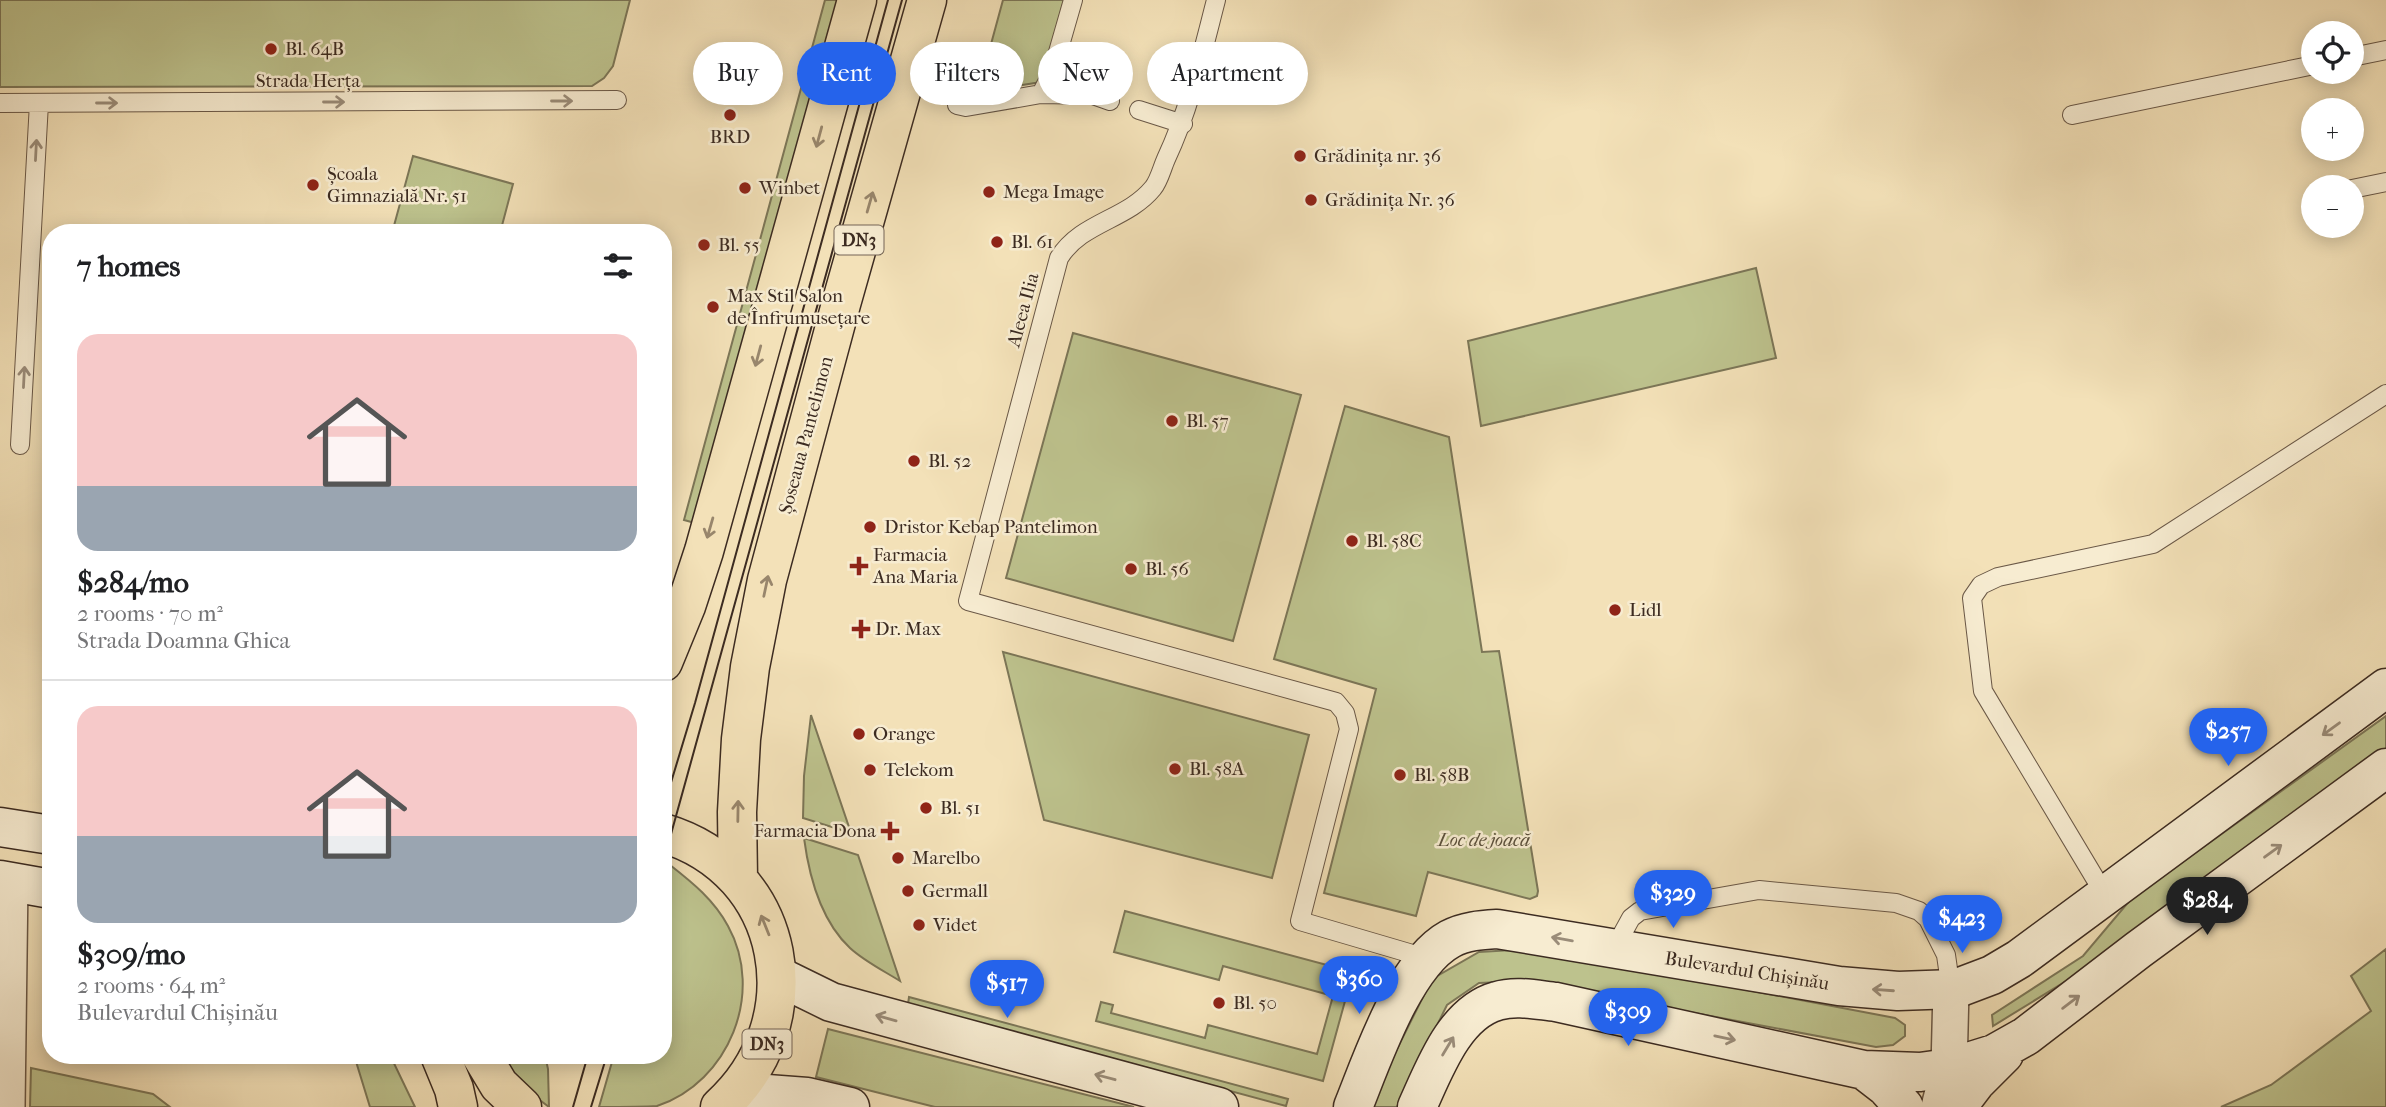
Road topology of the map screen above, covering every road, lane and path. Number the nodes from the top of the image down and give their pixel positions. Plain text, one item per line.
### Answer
1 (857, 0) edge
2 (927, 0) edge
3 (1073, 0) edge
4 (1216, 0) edge
5 (1061, 42) edge
6 (2386, 50) edge
7 (2364, 55) edge
8 (2301, 68) edge
9 (617, 100) dead end
10 (0, 103) edge
11 (39, 103) junction
12 (957, 105) dead end
13 (978, 105) edge
14 (1139, 110) dead end
15 (2072, 115) dead end
16 (1183, 124) junction
17 (2386, 182) edge
18 (2364, 186) edge
19 (2386, 394) edge
20 (20, 445) dead end
21 (672, 641) edge
22 (2386, 688) edge
23 (2386, 768) edge
24 (0, 827) edge
25 (42, 834) edge
26 (672, 836) edge
27 (738, 879) junction
28 (5, 881) edge
29 (42, 887) edge
30 (2105, 895) junction
31 (1614, 949) junction
32 (1426, 957) junction
33 (778, 975) junction
34 (1951, 990) junction
35 (2026, 1036) junction
36 (444, 1064) edge
37 (483, 1064) edge
38 (486, 1064) edge
39 (1949, 1068) junction
40 (1864, 1070) junction
41 (724, 1104) edge
42 (7, 1107) edge
43 (458, 1107) edge
44 (485, 1107) edge
45 (522, 1107) edge
46 (850, 1107) edge
47 (1219, 1107) edge
48 (1353, 1107) edge
49 (1417, 1107) edge
50 (1904, 1107) edge
51 (1939, 1107) edge
52 (1957, 1107) edge

1 -> 21 main road
27 -> 2 main road, Șoseaua Pantelimon / DN3
3 - 5 lane
4 - 16 lane, Aleea Ilia
6 - 7 lane
8 - 15 lane
11 -> 9 lane, Strada Herța
10 - 11 lane, Strada Herța
20 -> 11 lane
12 - 13 lane
14 - 16 lane
16 - 32 lane, Aleea Ilia
17 - 18 lane
19 - 30 lane
22 -> 30 main road, Bulevardul Chișinău
35 -> 23 main road
24 - 25 main road
26 - 27 main road, DN3
33 -> 27 main road, DN3
28 - 29 main road
28 - 42 street
30 - 34 main road, Bulevardul Chișinău
31 -> 32 main road, Bulevardul Chișinău
34 -> 31 main road, Bulevardul Chișinău
31 - 34 lane
32 - 48 main road, Bulevardul Chișinău
33 - 41 main road, DN3
47 -> 33 main road
34 - 39 street
35 - 39 main road
35 - 52 main road
36 - 43 main road
37 - 44 main road
38 - 45 main road
39 - 40 main road
39 - 51 street
49 -> 40 main road
40 - 50 main road
41 - 46 main road

